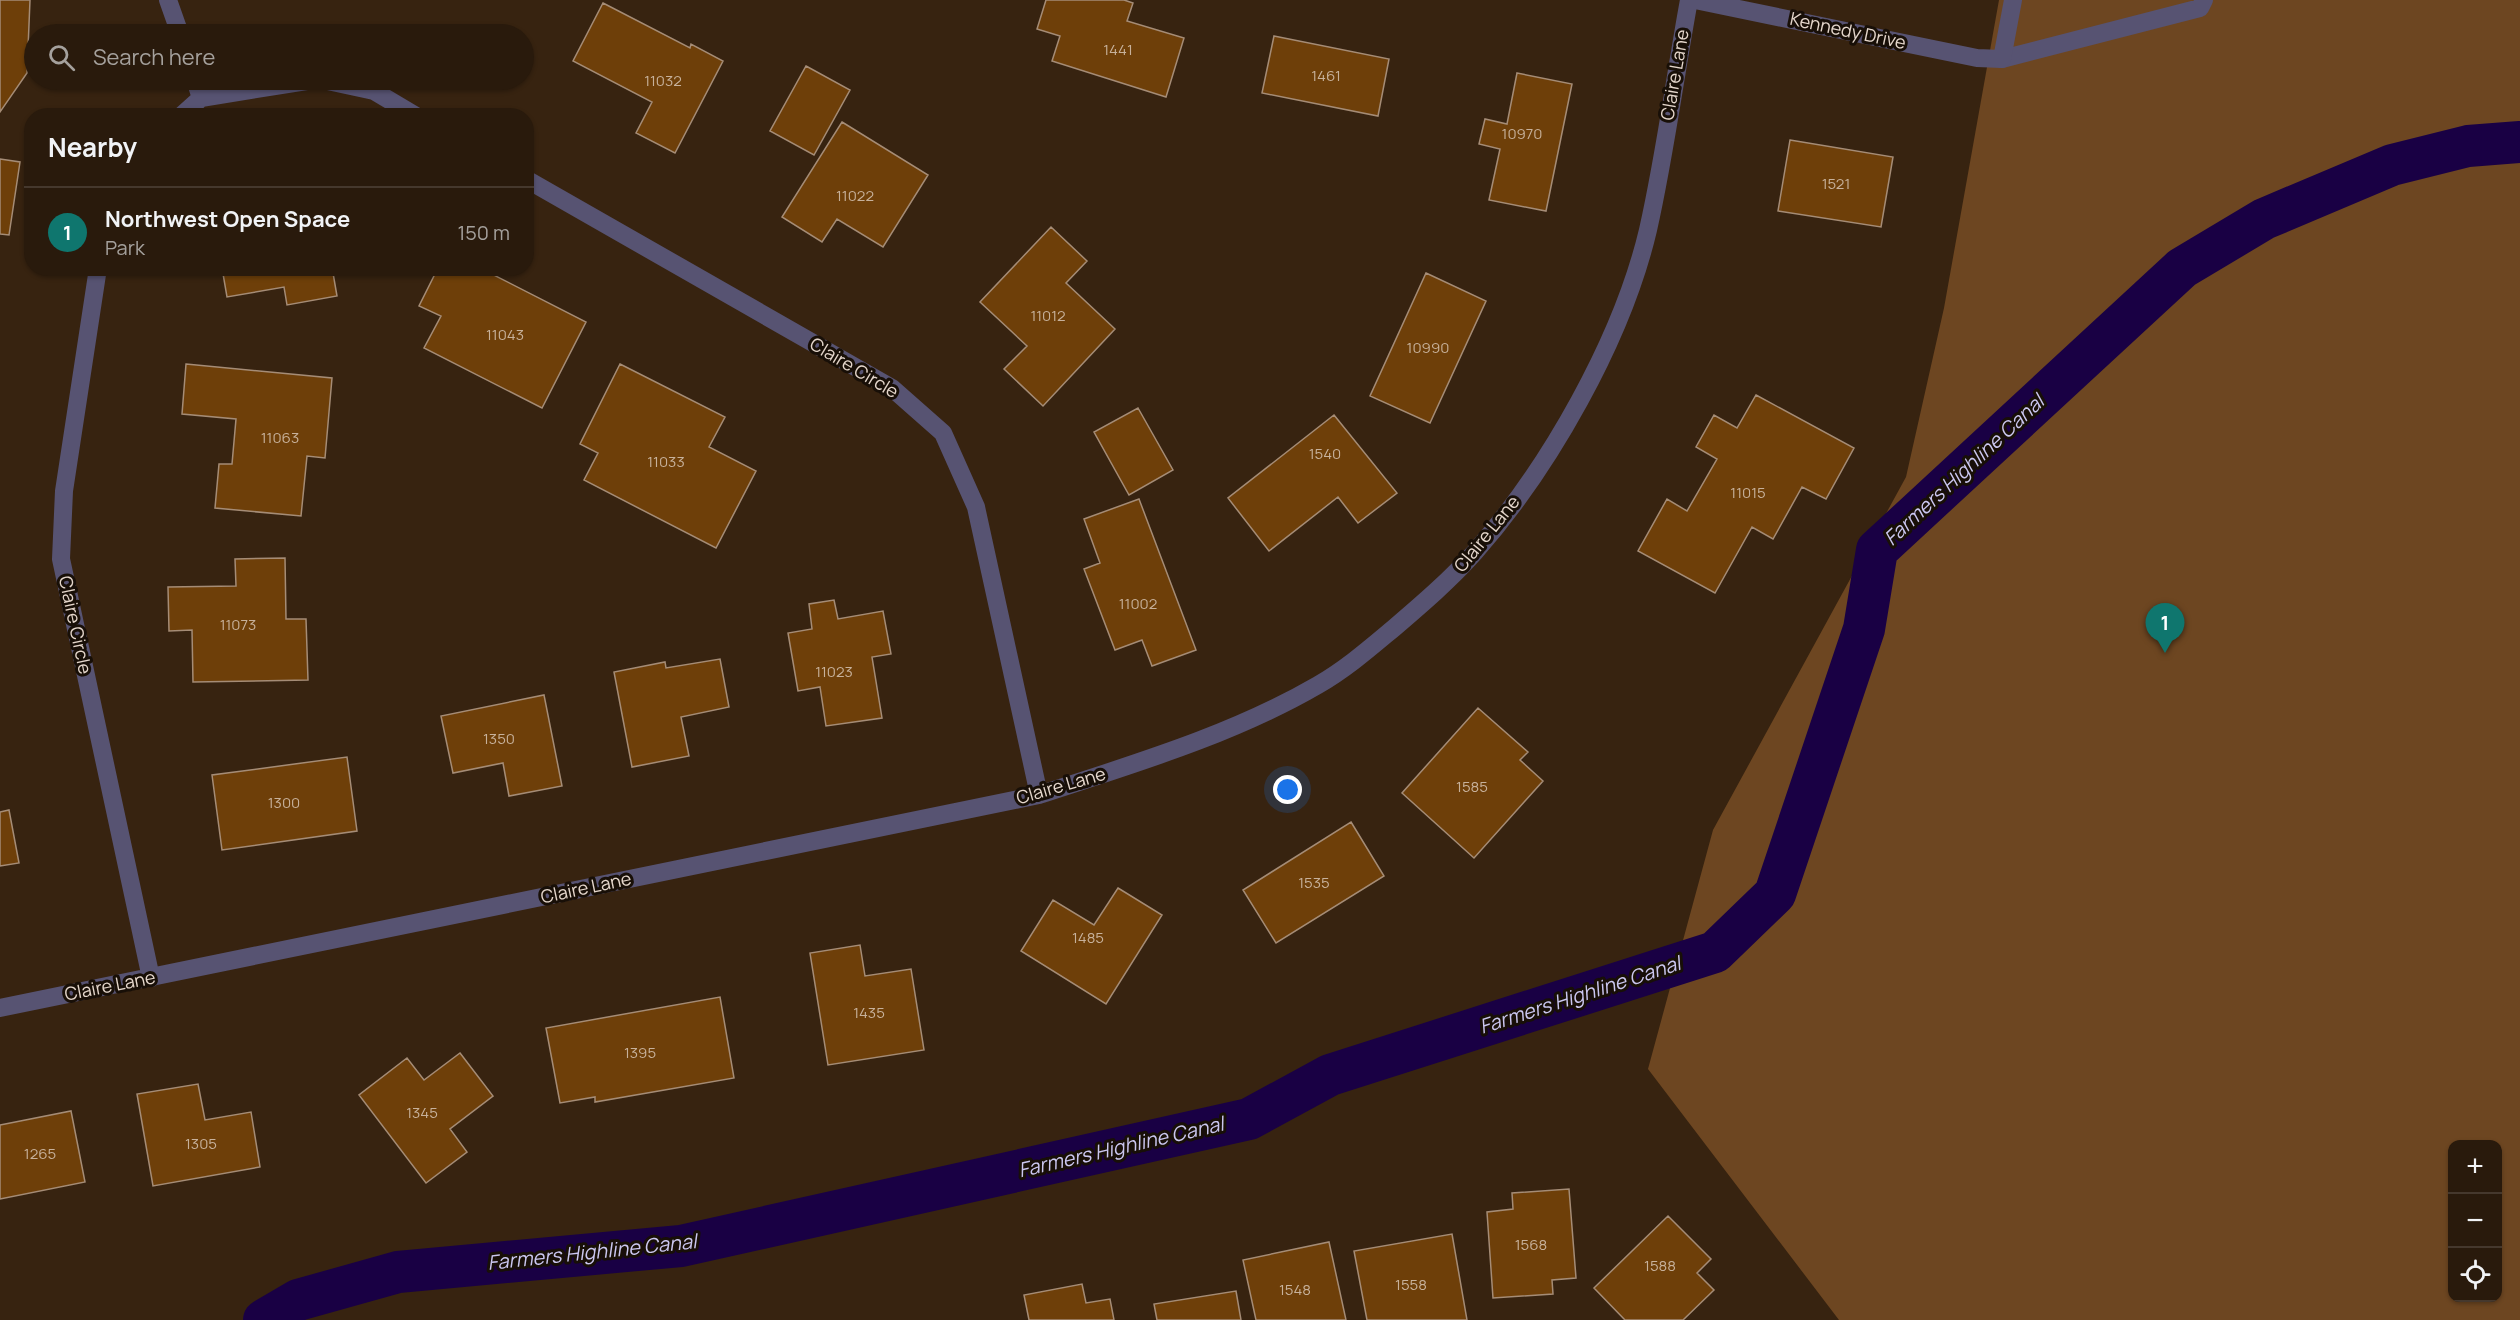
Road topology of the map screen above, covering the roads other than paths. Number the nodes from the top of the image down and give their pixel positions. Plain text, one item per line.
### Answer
1 (168, 0) edge
2 (1689, 0) edge
3 (1695, 0) edge
4 (2013, 0) edge
5 (2204, 0) edge
6 (176, 24) edge
7 (2002, 59) junction
8 (198, 90) edge
9 (251, 90) edge
10 (369, 90) edge
11 (201, 98) junction
12 (190, 108) edge
13 (403, 108) edge
14 (534, 184) edge
15 (97, 276) edge
16 (1039, 795) junction
17 (151, 978) junction
18 (0, 1008) edge

1 - 6 street
2 - 16 street, Claire Lane
3 - 7 street, Kennedy Drive
4 - 7 street
5 - 7 street, Kennedy Drive
8 - 11 street
9 - 11 street
10 - 13 street
11 - 12 street
14 - 16 street, Claire Circle
15 - 17 street, Claire Circle
16 - 17 street, Claire Lane
17 - 18 street, Claire Lane

